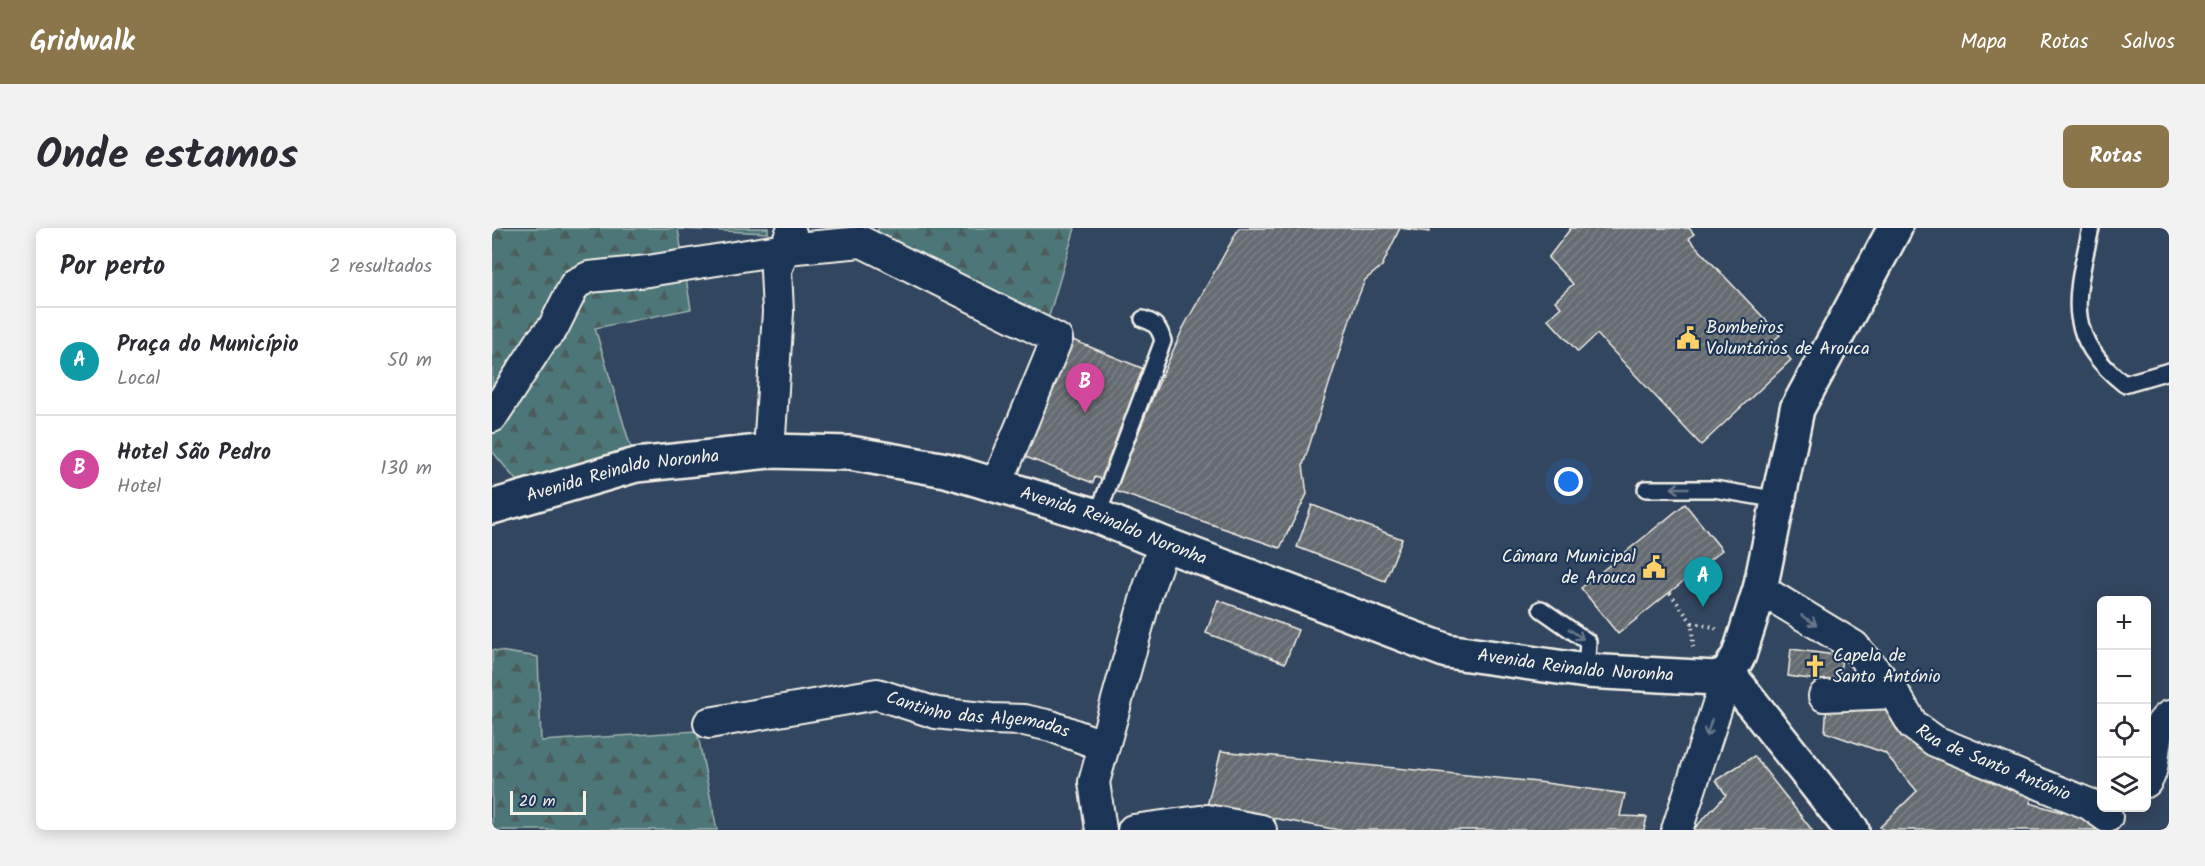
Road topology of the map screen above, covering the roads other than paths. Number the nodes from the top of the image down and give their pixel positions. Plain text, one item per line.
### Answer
1 (1895, 228) edge
2 (2091, 228) edge
3 (789, 238) edge
4 (1143, 319) dead end
5 (2169, 371) edge
6 (492, 417) edge
7 (769, 452) junction
8 (996, 486) junction
9 (1646, 489) dead end
10 (1779, 500) junction
11 (493, 502) edge
12 (1097, 516) junction
13 (1164, 544) junction
14 (1760, 589) junction
15 (1541, 609) dead end
16 (1586, 671) junction
17 (1728, 673) junction
18 (1894, 693) junction
19 (1824, 696) dead end
20 (2169, 716) edge
21 (709, 723) dead end
22 (1104, 746) junction
23 (2151, 775) edge
24 (2112, 818) edge
25 (1101, 830) edge
26 (1133, 830) edge
27 (1261, 830) edge
28 (1677, 830) edge
29 (1852, 830) edge

1 - 10 main road
2 - 5 lane
3 - 6 street
3 - 7 street
3 - 8 street
4 - 12 lane
7 - 8 main road, Avenida Reinaldo Noronha
7 - 11 main road, Avenida Reinaldo Noronha
8 - 12 main road, Avenida Reinaldo Noronha
10 -> 9 lane
10 - 14 main road
12 - 13 main road, Avenida Reinaldo Noronha
13 - 16 main road, Avenida Reinaldo Noronha
13 - 22 street
14 - 17 main road
14 -> 18 street, Rua de Santo António
15 -> 16 lane
16 - 17 main road, Avenida Reinaldo Noronha
17 -> 28 street
17 - 29 main road
18 - 19 street
18 - 24 street, Rua de Santo António
20 - 23 street
21 - 22 street, Cantinho das Algemadas
22 - 25 street
26 - 27 street

